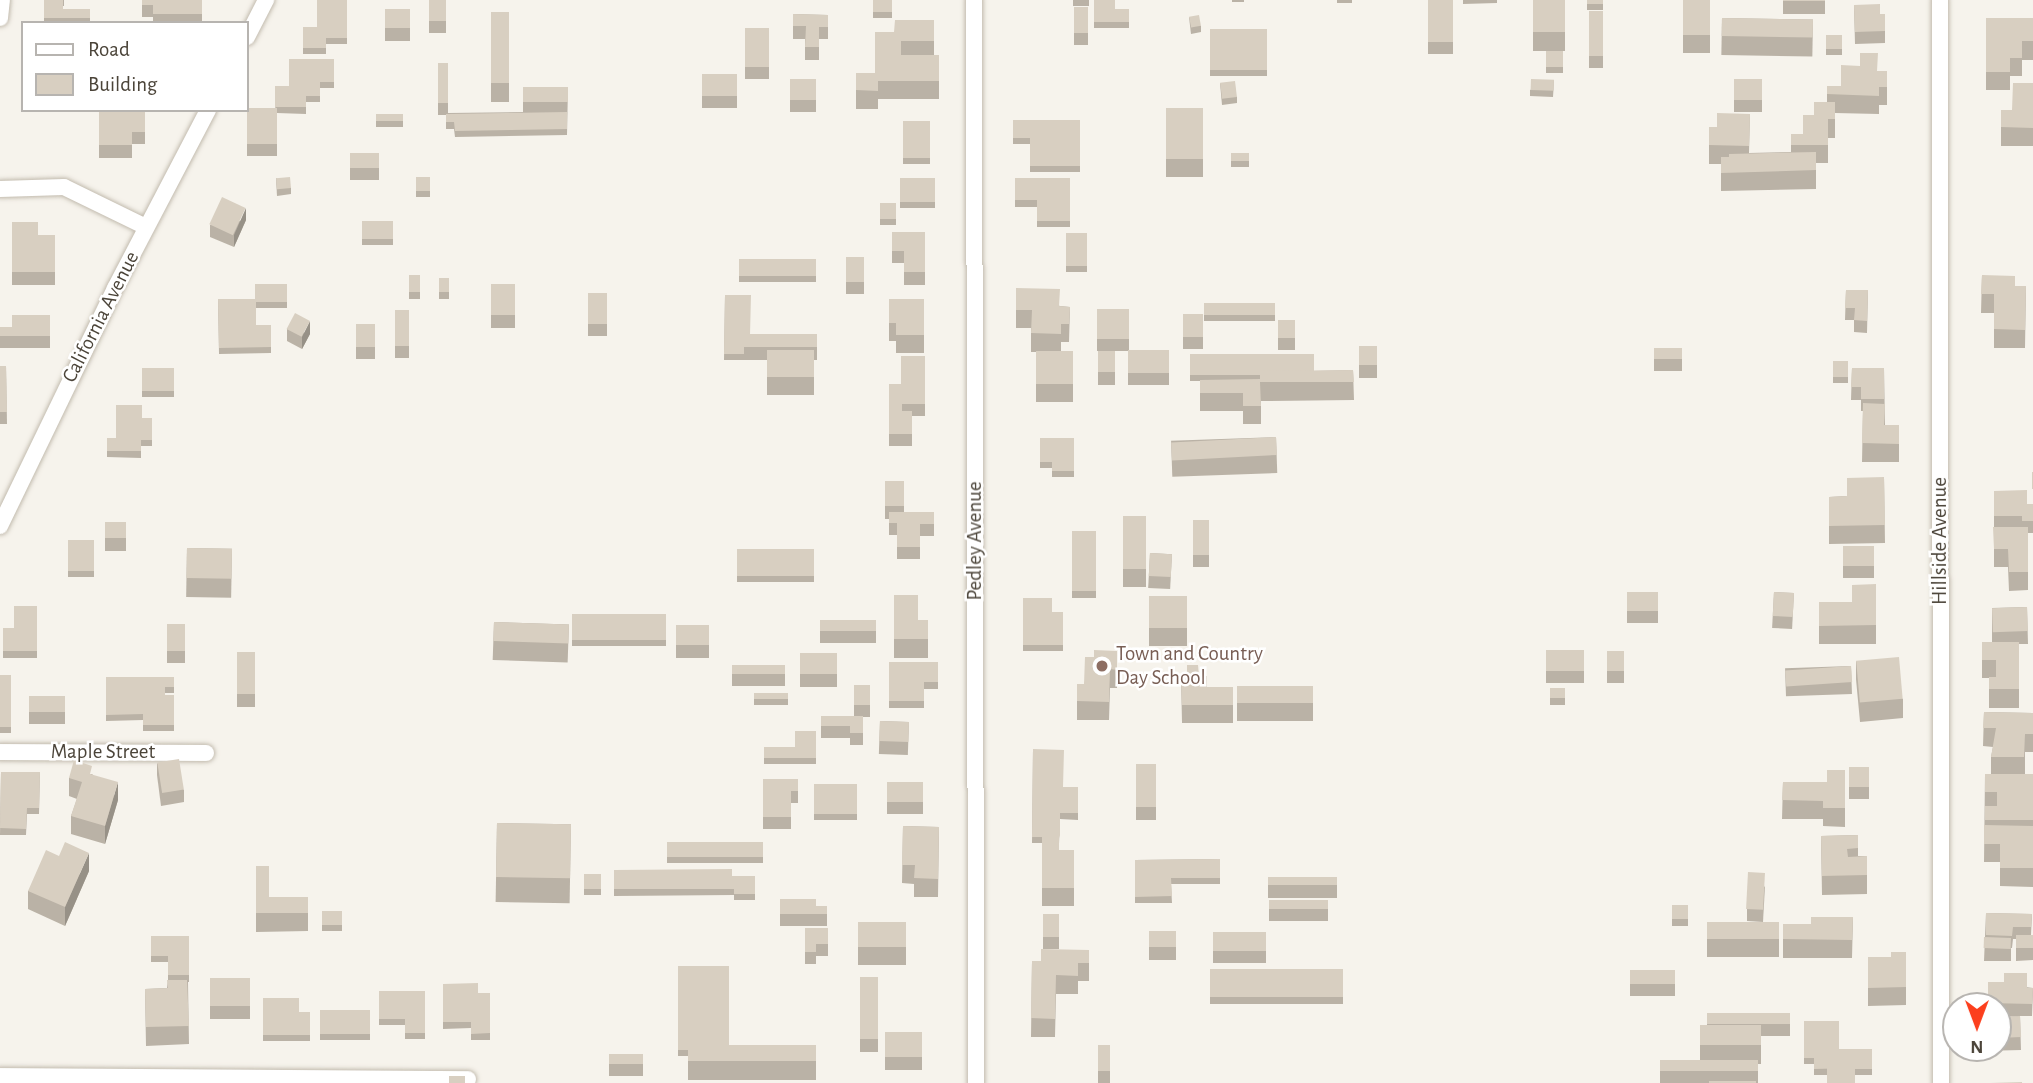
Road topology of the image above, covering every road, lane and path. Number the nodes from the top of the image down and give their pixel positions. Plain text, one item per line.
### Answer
1 (2, 0) edge
2 (266, 0) edge
3 (974, 0) edge
4 (1940, 0) edge
5 (0, 18) edge
6 (248, 35) edge
7 (207, 112) edge
8 (0, 189) edge
9 (146, 227) junction
10 (0, 526) edge
11 (0, 752) edge
12 (205, 753) dead end
13 (0, 1076) edge
14 (468, 1079) edge
15 (1, 1083) edge
16 (976, 1083) edge
17 (1941, 1083) edge

1 - 5 street
2 - 6 street
3 - 16 street, Pedley Avenue
4 - 17 street, Hillside Avenue
7 - 9 street, California Avenue
8 - 9 street
9 - 10 street, California Avenue
11 - 12 street, Maple Street
13 - 14 street
13 - 15 street

